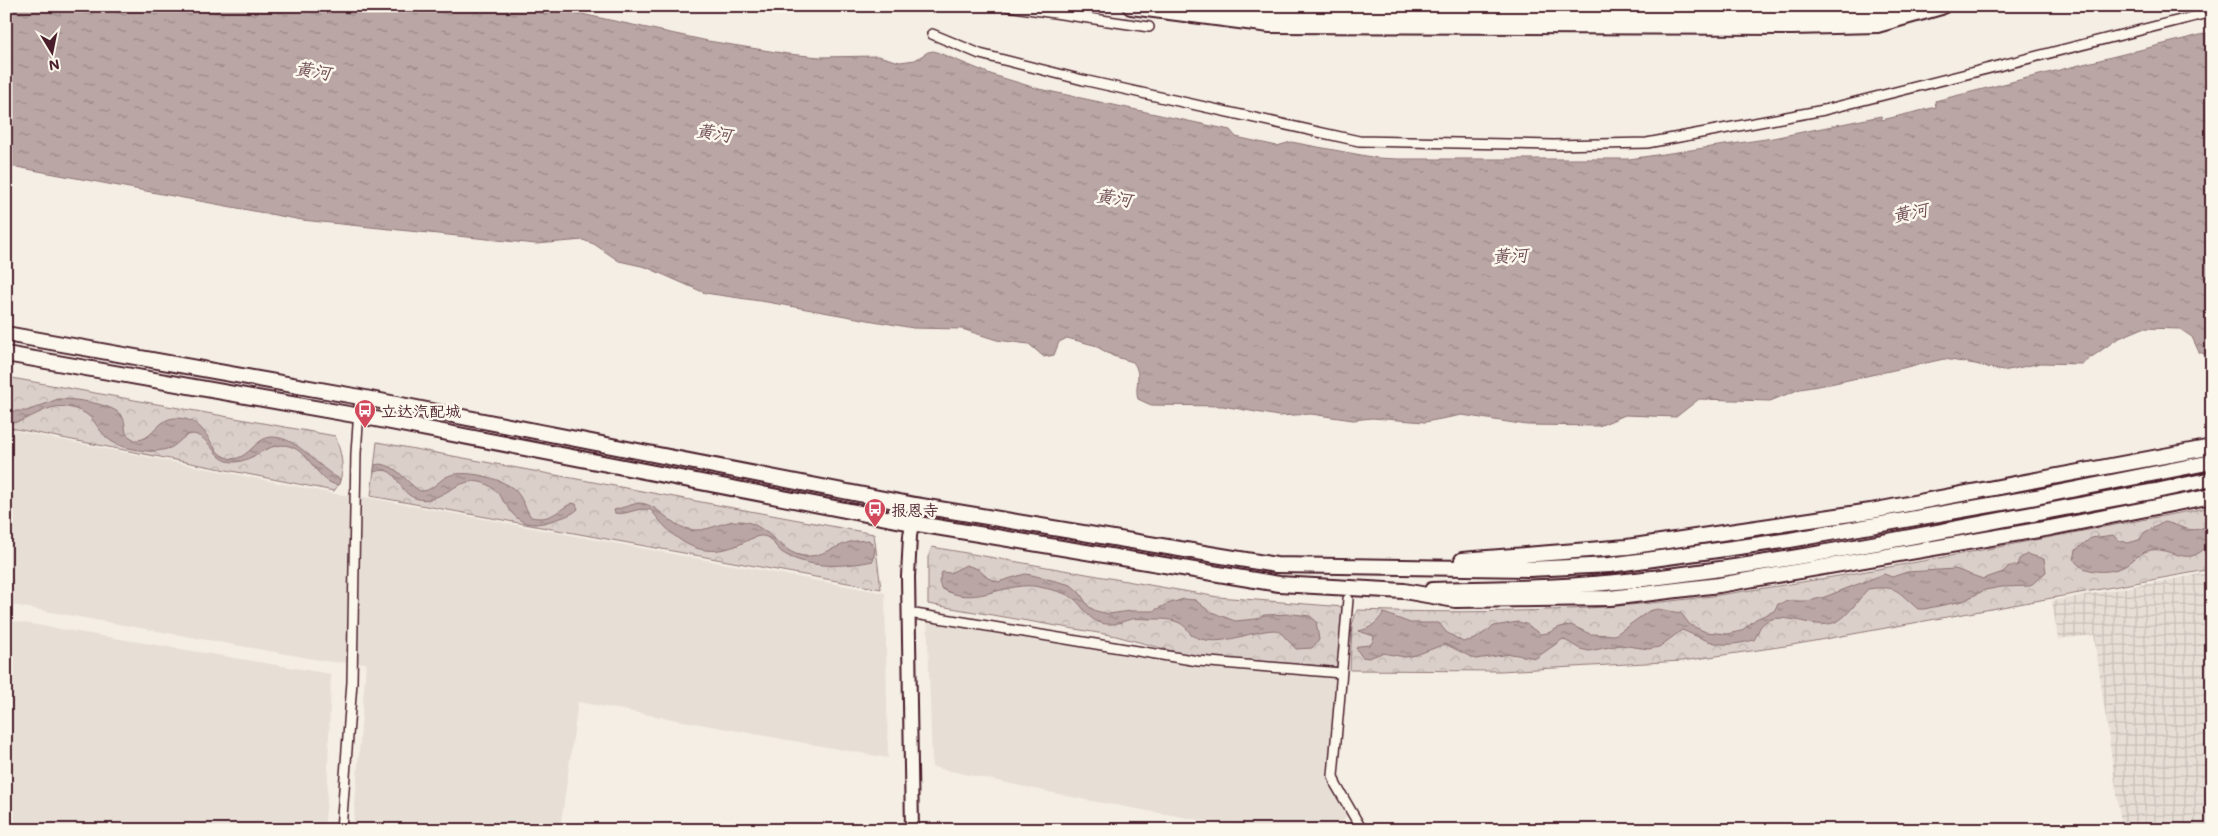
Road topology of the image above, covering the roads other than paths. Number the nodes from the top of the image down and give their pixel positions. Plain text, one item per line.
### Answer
1 (1008, 6) edge
2 (1131, 6) edge
3 (1243, 6) edge
4 (1888, 6) edge
5 (1940, 6) edge
6 (1502, 9) edge
7 (2212, 12) edge
8 (1686, 15) edge
9 (1149, 27) dead end
10 (932, 34) dead end
11 (6, 334) edge
12 (6, 354) edge
13 (360, 397) junction
14 (360, 416) junction
15 (2212, 447) edge
16 (2212, 462) edge
17 (2212, 479) edge
18 (2212, 496) edge
19 (916, 505) junction
20 (912, 523) junction
21 (1348, 566) junction
22 (1404, 591) junction
23 (1348, 599) dead end
24 (909, 613) junction
25 (1341, 673) junction
26 (341, 830) edge
27 (912, 830) edge
28 (1362, 830) edge

1 - 9 street
2 - 8 highway
3 - 6 highway
4 - 8 highway
5 - 8 highway
6 - 8 highway
7 - 10 street
11 - 13 main road
12 - 14 main road
13 - 14 street
13 - 19 main road
14 - 20 main road
14 - 26 street
15 - 21 main road
16 - 21 main road
17 - 22 main road
18 - 22 main road
19 - 20 street
19 - 21 main road
20 - 22 main road
20 - 24 street
23 - 25 street
24 - 25 street
24 - 27 street
25 - 28 street

